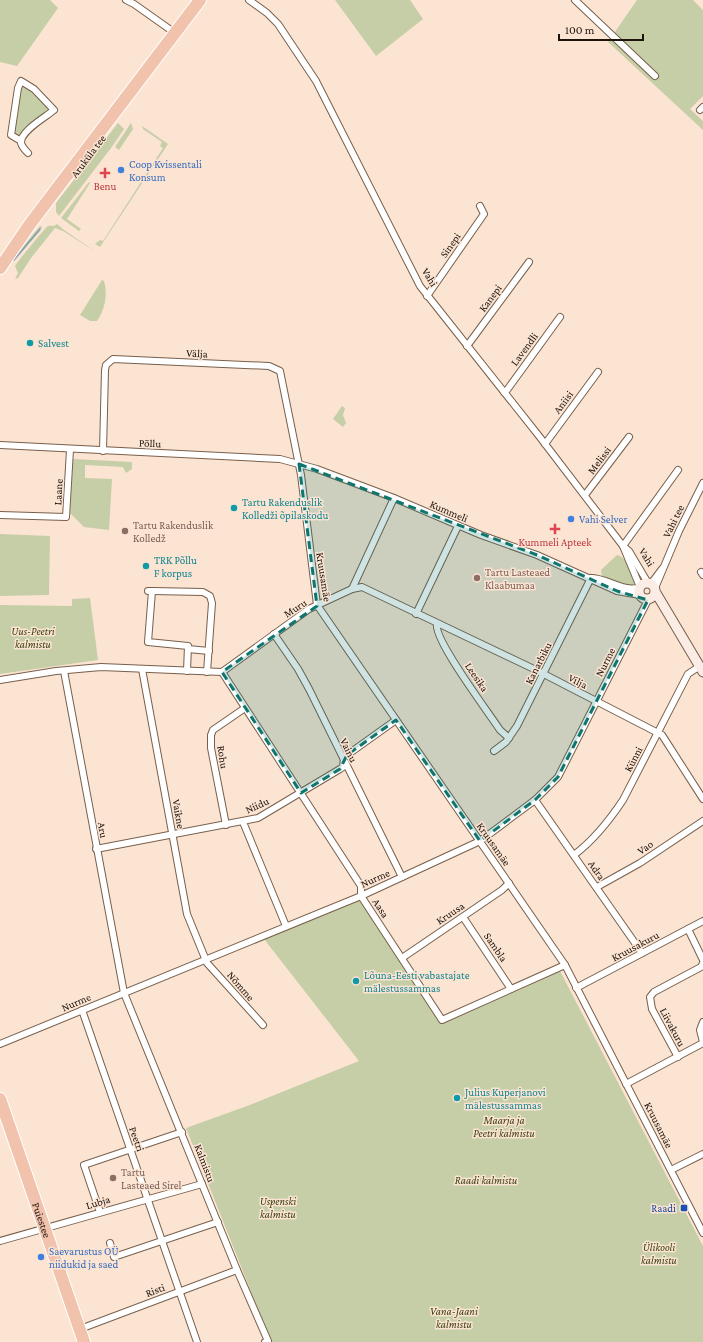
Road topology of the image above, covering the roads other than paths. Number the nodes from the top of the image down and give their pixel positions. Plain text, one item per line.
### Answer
1 (126, 0) edge
2 (200, 0) edge
3 (249, 0) edge
4 (575, 0) edge
5 (175, 33) junction
6 (655, 76) dead end
7 (21, 141) junction
8 (28, 154) dead end
9 (480, 206) dead end
10 (528, 262) dead end
11 (3, 264) edge
12 (427, 296) junction
13 (560, 317) dead end
14 (466, 346) junction
15 (598, 372) dead end
16 (504, 392) junction
17 (629, 437) dead end
18 (546, 444) junction
19 (0, 445) edge
20 (70, 450) junction
21 (103, 451) junction
22 (299, 464) junction
23 (678, 470) dead end
24 (703, 483) edge
25 (585, 495) junction
26 (394, 498) junction
27 (0, 515) edge
28 (458, 526) junction
29 (623, 546) junction
30 (591, 578) junction
31 (352, 589) junction
32 (648, 592) junction
33 (317, 606) junction
34 (416, 614) junction
35 (438, 624) junction
36 (274, 634) junction
37 (188, 650) junction
38 (208, 651) junction
39 (142, 669) junction
40 (701, 669) edge
41 (64, 671) junction
42 (187, 671) junction
43 (207, 672) junction
44 (222, 672) junction
45 (544, 674) junction
46 (0, 680) edge
47 (597, 701) junction
48 (245, 708) junction
49 (396, 720) junction
50 (658, 732) junction
51 (509, 738) junction
52 (494, 751) dead end
53 (343, 762) junction
54 (301, 793) junction
55 (703, 799) edge
56 (535, 800) junction
57 (703, 821) edge
58 (243, 822) junction
59 (226, 825) junction
60 (172, 835) junction
61 (480, 841) junction
62 (96, 849) junction
63 (574, 855) junction
64 (402, 877) junction
65 (509, 883) junction
66 (597, 887) junction
67 (361, 896) junction
68 (463, 916) junction
69 (703, 921) edge
70 (286, 926) junction
71 (688, 929) junction
72 (642, 953) junction
73 (402, 958) junction
74 (206, 959) junction
75 (703, 962) edge
76 (565, 965) junction
77 (511, 988) junction
78 (576, 988) junction
79 (124, 993) junction
80 (82, 1010) junction
81 (703, 1022) edge
82 (263, 1025) dead end
83 (703, 1042) edge
84 (0, 1044) edge
85 (678, 1057) junction
86 (626, 1084) junction
87 (0, 1099) edge
88 (182, 1132) junction
89 (130, 1150) junction
90 (703, 1154) edge
91 (671, 1170) junction
92 (202, 1184) junction
93 (148, 1199) junction
94 (100, 1212) junction
95 (218, 1222) junction
96 (46, 1228) junction
97 (703, 1233) edge
98 (0, 1241) edge
99 (162, 1241) junction
100 (110, 1243) dead end
101 (237, 1270) junction
102 (180, 1291) junction
103 (80, 1329) junction
104 (266, 1341) edge
105 (84, 1342) edge
106 (197, 1342) edge

1 - 5 street
2 - 5 highway, Aruküla tee
3 - 12 street, Vahi
4 - 6 street
5 - 11 highway, Aruküla tee
7 - 7 street
7 - 8 street
9 - 12 street, Sinepi
10 - 14 street, Kanepi
12 - 14 street, Vahi
13 - 16 street, Lavendli
14 - 16 street, Vahi
15 - 18 street, Aniisi
16 - 18 street, Vahi
17 - 25 street, Melissi
18 - 25 street, Vahi
19 - 20 street, Põllu
20 - 21 street, Põllu
20 - 27 street, Laane
21 - 22 street, Põllu
21 - 22 street, Välja
22 - 26 street, Kummeli
22 - 33 street, Kruusamäe
23 - 29 street
24 - 32 street, Vahi tee
25 - 29 street, Vahi
26 - 28 street, Kummeli
26 - 31 street
28 - 30 street, Kummeli
28 - 34 street
29 - 32 street, Vahi
29 - 32 street, Vahi
30 - 32 street, Kummeli
30 - 45 street, Kanarbiku
31 - 33 street, Muru
31 - 34 street, Vilja
32 - 40 street, Vahi
32 - 47 street, Nurme
33 - 36 street, Muru
33 - 49 street, Kruusamäe
34 - 35 street, Vilja
35 - 45 street, Vilja
35 - 51 street, Leesika
36 - 44 street, Muru
36 - 53 street, Vainu
37 - 38 street
37 - 38 street
37 - 42 street
38 - 43 street
39 - 41 street
39 - 42 street
39 - 60 street, Vaikne
40 - 50 street, Künni
41 - 46 street
41 - 62 street, Aru
42 - 43 street
43 - 44 street
44 - 48 street, Aasa
45 - 47 street, Vilja
45 - 51 street, Kanarbiku
47 - 50 street, Vilja
47 - 56 street, Nurme
48 - 54 street, Aasa
48 - 59 street, Rohu
49 - 53 street, Niidu
49 - 61 street, Kruusamäe
50 - 55 street, Vilja
50 - 63 street, Künni
51 - 52 street, Kanarbiku
53 - 54 street, Niidu
53 - 64 street, Vainu
54 - 58 street, Niidu
54 - 67 street, Aasa
56 - 61 street, Nurme
56 - 63 street, Adra
57 - 66 street, Vao
58 - 59 street, Niidu
58 - 70 street
59 - 60 street, Niidu
60 - 62 street, Niidu
60 - 74 street, Vaikne
61 - 64 street, Nurme
61 - 65 street, Kruusamäe
62 - 79 street, Aru
63 - 66 street, Adra
64 - 67 street, Nurme
65 - 68 street, Kruusa
65 - 76 street, Kruusamäe
66 - 72 street, Adra
67 - 70 street, Nurme
67 - 73 street, Aasa
68 - 73 street, Kruusa
68 - 77 street, Sambla
69 - 71 street, Kruusakuru
70 - 74 street, Nurme
71 - 72 street, Kruusakuru
71 - 75 street, Liivakuru
72 - 78 street, Kruusakuru
73 - 77 street, Aasa
74 - 79 street, Nurme
74 - 82 street, Nõmme
75 - 85 street, Liivakuru
76 - 77 street, Aasa
76 - 78 street, Kruusamäe
78 - 86 street, Kruusamäe
79 - 80 street, Nurme
79 - 88 street, Kalmistu
80 - 84 street, Nurme
80 - 89 street, Peetri
81 - 83 street
83 - 85 street
85 - 86 street
86 - 91 street, Kruusamäe
87 - 96 highway, Puiestee
88 - 89 street
88 - 92 street, Kalmistu
89 - 93 street, Peetri
89 - 94 street
90 - 91 street
91 - 97 street, Kruusamäe
92 - 93 street, Lubja
92 - 95 street, Kalmistu
93 - 94 street, Lubja
93 - 99 street, Peetri
94 - 96 street, Lubja
95 - 99 street
95 - 101 street, Kalmistu
96 - 98 street, Lubja
96 - 103 highway, Puiestee
99 - 100 street
99 - 102 street, Peetri
101 - 102 street, Risti
101 - 104 street, Kalmistu
102 - 103 street, Risti
102 - 106 street, Peetri
103 - 105 highway, Puiestee

